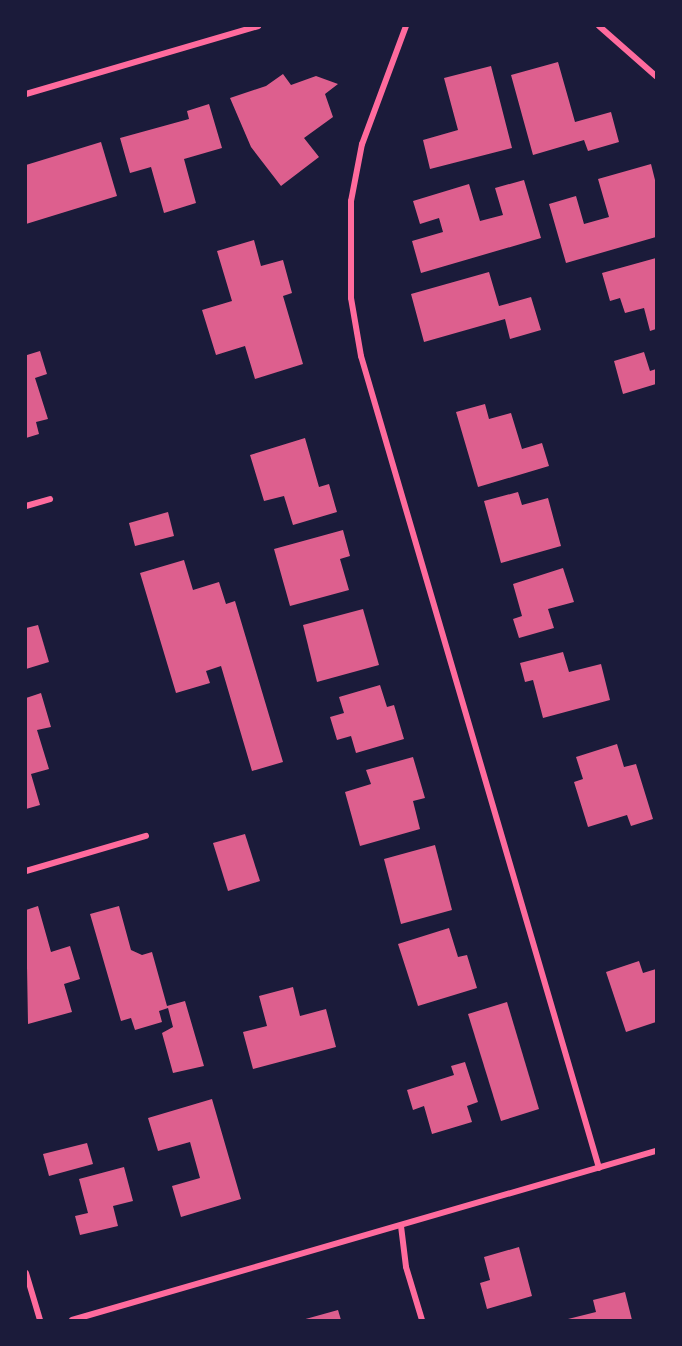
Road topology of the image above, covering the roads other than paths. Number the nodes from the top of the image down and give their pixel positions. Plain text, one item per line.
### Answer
1 (258, 26) edge
2 (406, 26) edge
3 (599, 26) edge
4 (657, 76) edge
5 (26, 93) edge
6 (50, 499) dead end
7 (26, 506) edge
8 (146, 836) dead end
9 (26, 871) edge
10 (657, 1151) edge
11 (598, 1168) junction
12 (401, 1226) junction
13 (26, 1273) edge
14 (40, 1320) edge
15 (72, 1320) edge
16 (422, 1320) edge

1 - 5 street
2 - 11 street
3 - 4 street
6 - 7 street
8 - 9 street
10 - 11 street
11 - 12 street
12 - 15 street
12 - 16 street
13 - 14 street

